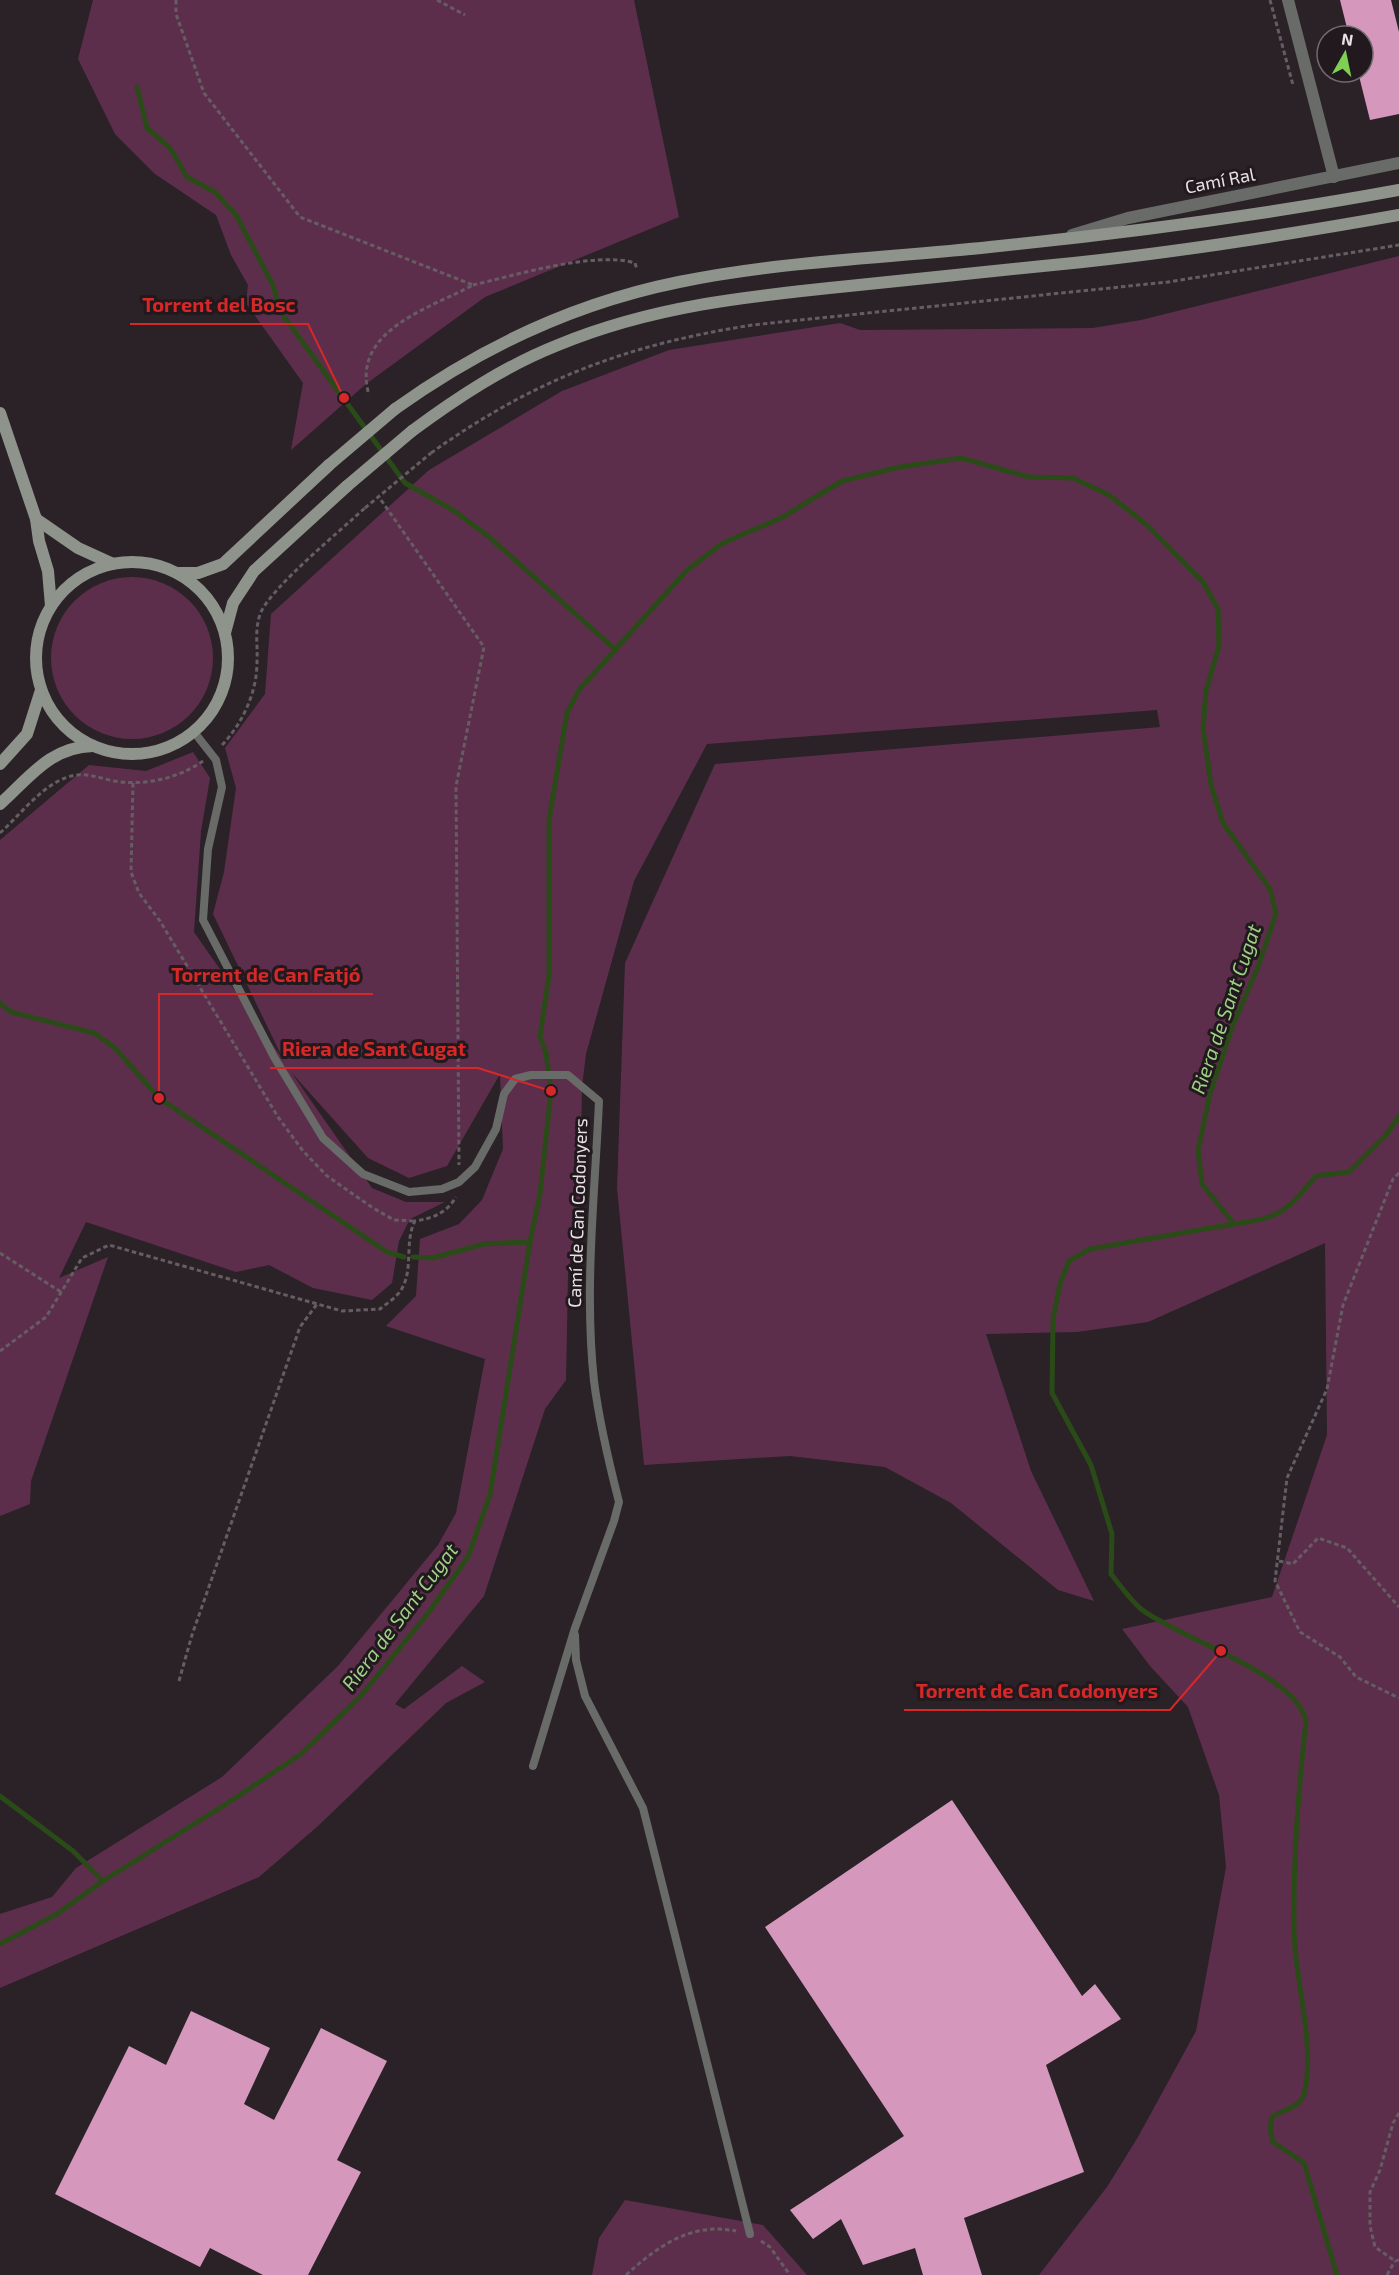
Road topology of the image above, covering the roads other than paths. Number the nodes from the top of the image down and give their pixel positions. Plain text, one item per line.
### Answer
1 (1287, 0) edge
2 (1399, 164) edge
3 (1334, 177) junction
4 (1399, 190) edge
5 (1399, 215) edge
6 (1050, 241) junction
7 (0, 413) edge
8 (36, 519) junction
9 (113, 564) junction
10 (176, 573) junction
11 (51, 606) junction
12 (225, 633) junction
13 (41, 690) junction
14 (194, 732) junction
15 (94, 746) junction
16 (3, 761) edge
17 (0, 804) edge
18 (575, 1629) junction
19 (532, 1766) dead end
20 (750, 2234) road end

1 - 3 street
2 - 3 street, Camí Ral
3 - 6 street, Camí Ral
4 - 6 main road
5 - 12 main road, bridge
6 - 10 main road, bridge
7 - 8 main road
8 - 9 main road
8 - 11 main road
9 - 10 main road
9 - 11 main road
10 - 12 main road
11 - 13 main road
12 - 14 main road
13 - 15 main road
13 - 16 main road
14 - 15 main road
14 - 18 lane, Camí de Can Codonyers
15 - 17 main road
18 - 19 lane
18 - 20 lane

